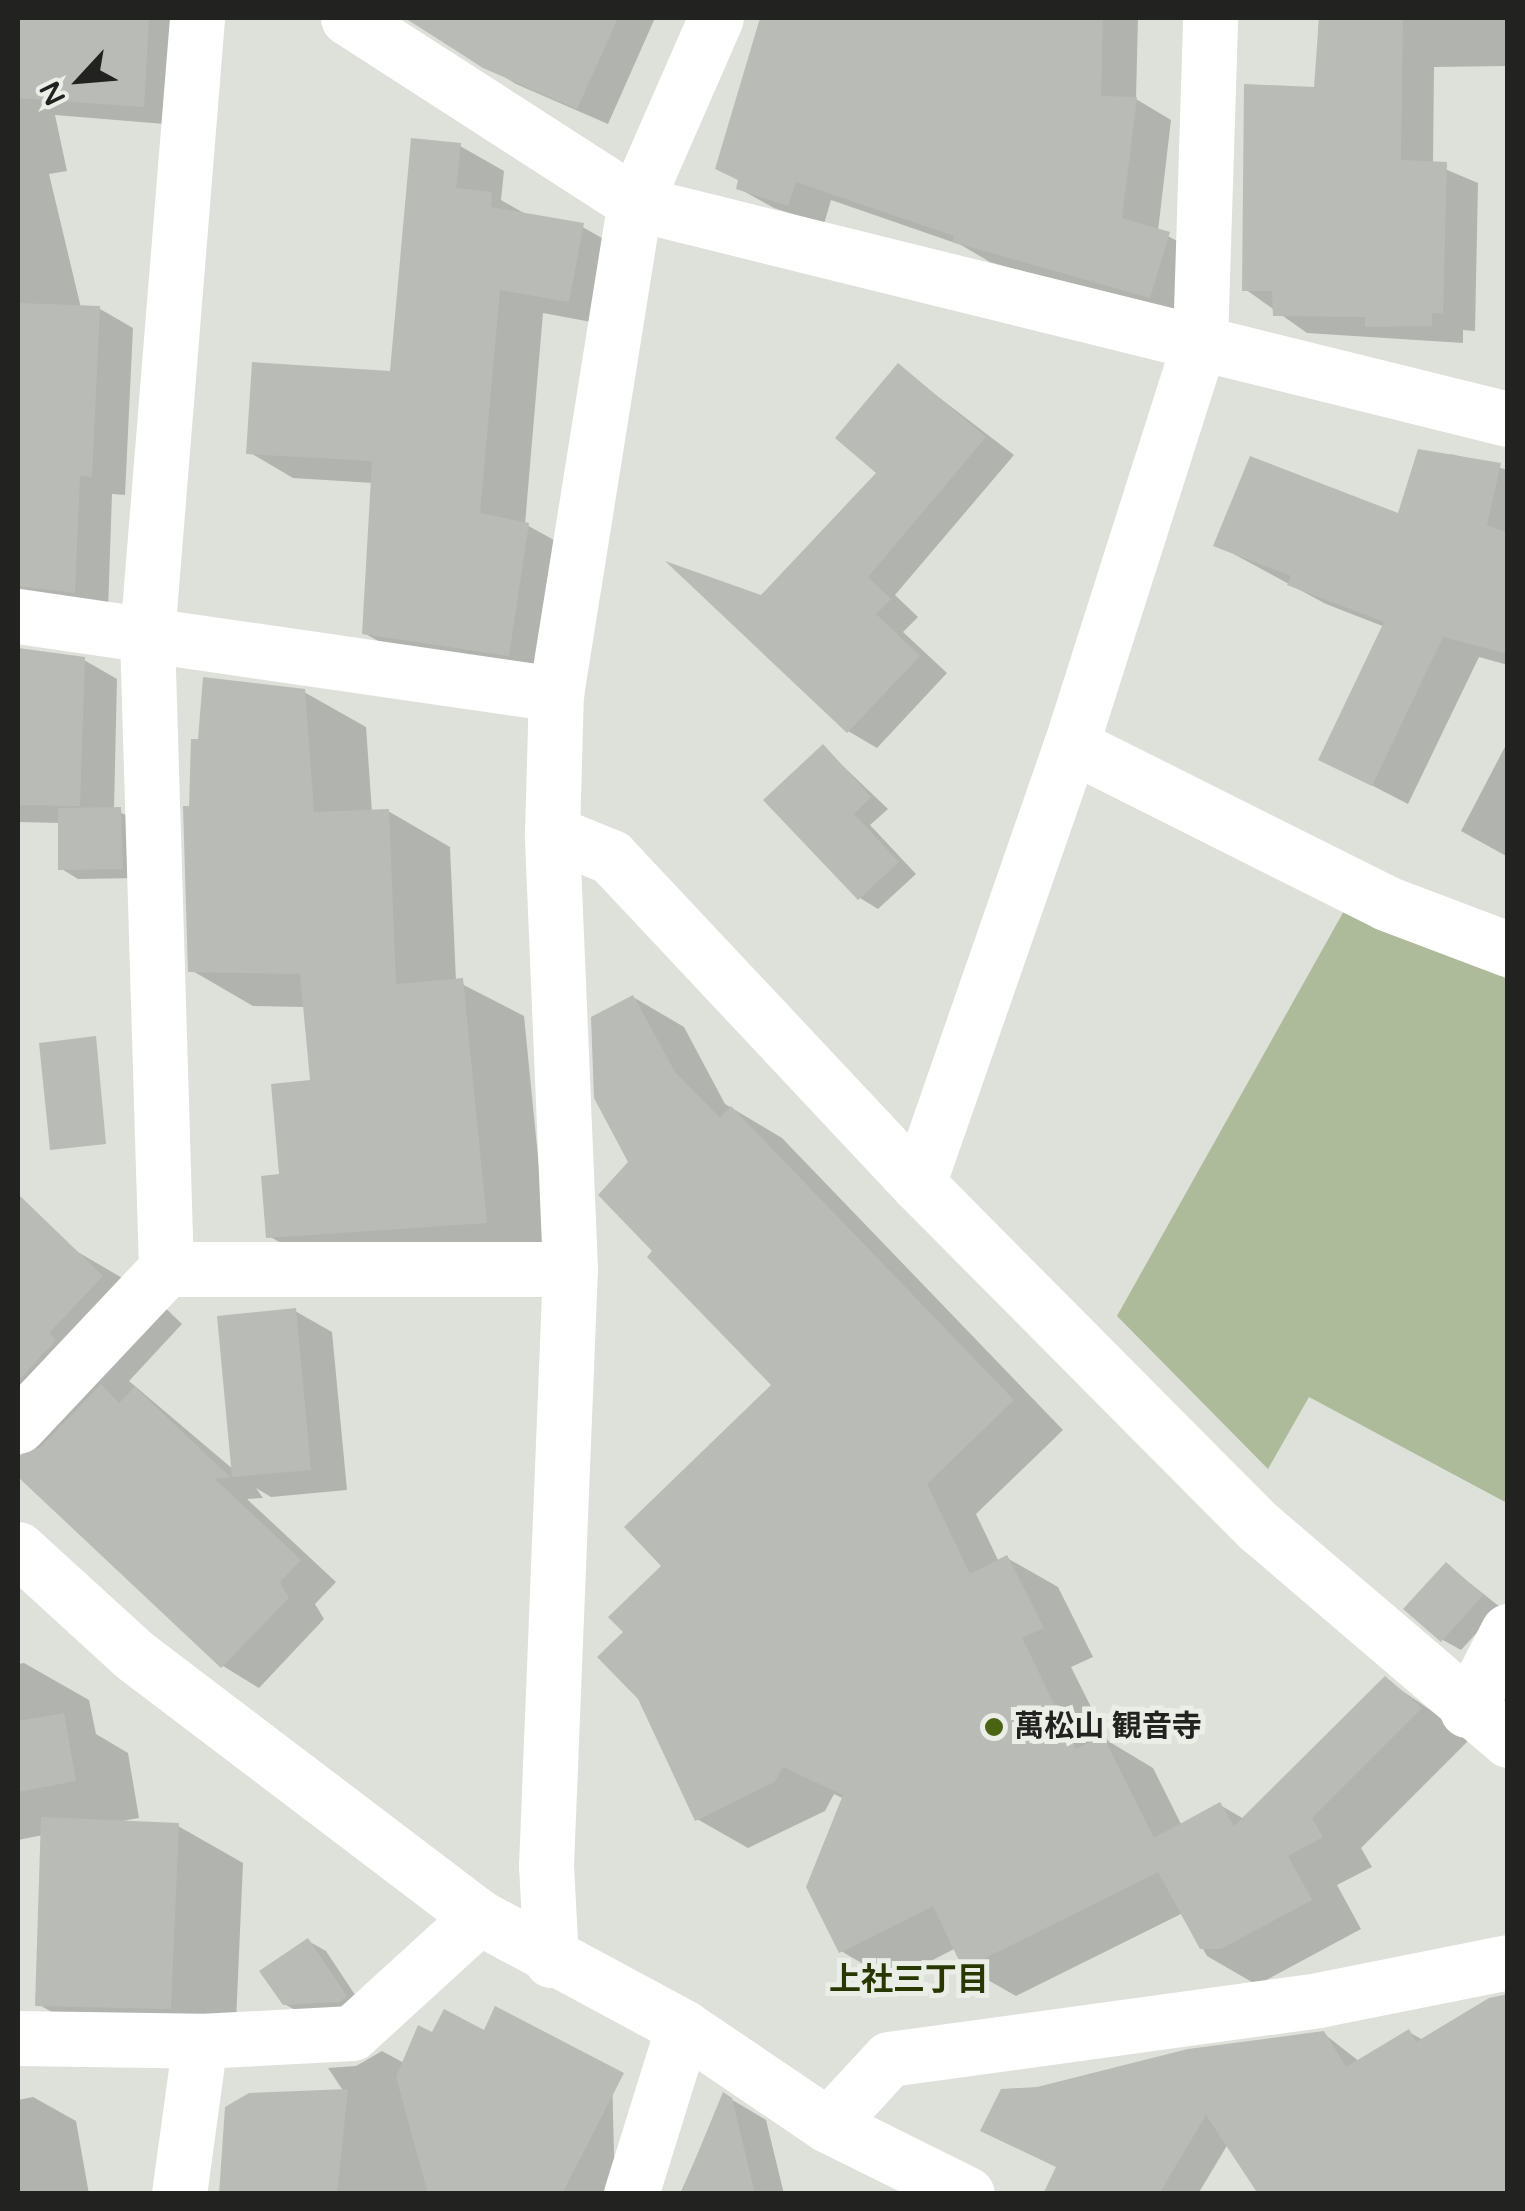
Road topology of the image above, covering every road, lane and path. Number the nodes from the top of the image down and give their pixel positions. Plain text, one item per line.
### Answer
1 (198, 18) edge
2 (348, 18) edge
3 (716, 18) edge
4 (1210, 18) edge
5 (635, 202) junction
6 (1200, 342) junction
7 (1508, 419) edge
8 (18, 616) edge
9 (147, 636) junction
10 (556, 694) junction
11 (1071, 745) junction
12 (552, 833) junction
13 (1508, 948) edge
14 (918, 1184) junction
15 (166, 1269) junction
16 (570, 1269) junction
17 (18, 1426) edge
18 (18, 1549) edge
19 (1508, 1631) edge
20 (1487, 1725) edge
21 (479, 1917) junction
22 (551, 1960) junction
23 (1508, 1962) edge
24 (683, 2027) junction
25 (18, 2038) edge
26 (200, 2041) junction
27 (828, 2124) junction
28 (179, 2194) edge
29 (631, 2194) edge
30 (967, 2194) edge

1 - 9 street
2 - 5 street
3 - 5 street
4 - 6 street
5 - 6 street
5 - 10 street
6 - 7 street
6 - 11 street
8 - 9 street
9 - 10 street
9 - 15 street
10 - 12 street
11 - 13 street
11 - 14 street
12 - 14 street
12 - 16 street
14 - 20 street
15 - 16 street
15 - 17 street
16 - 22 street
18 - 21 street
19 - 20 street
21 - 22 street
21 - 26 street
22 - 24 street
23 - 27 street
24 - 27 street
24 - 29 street
25 - 26 street
26 - 28 street
27 - 30 street

